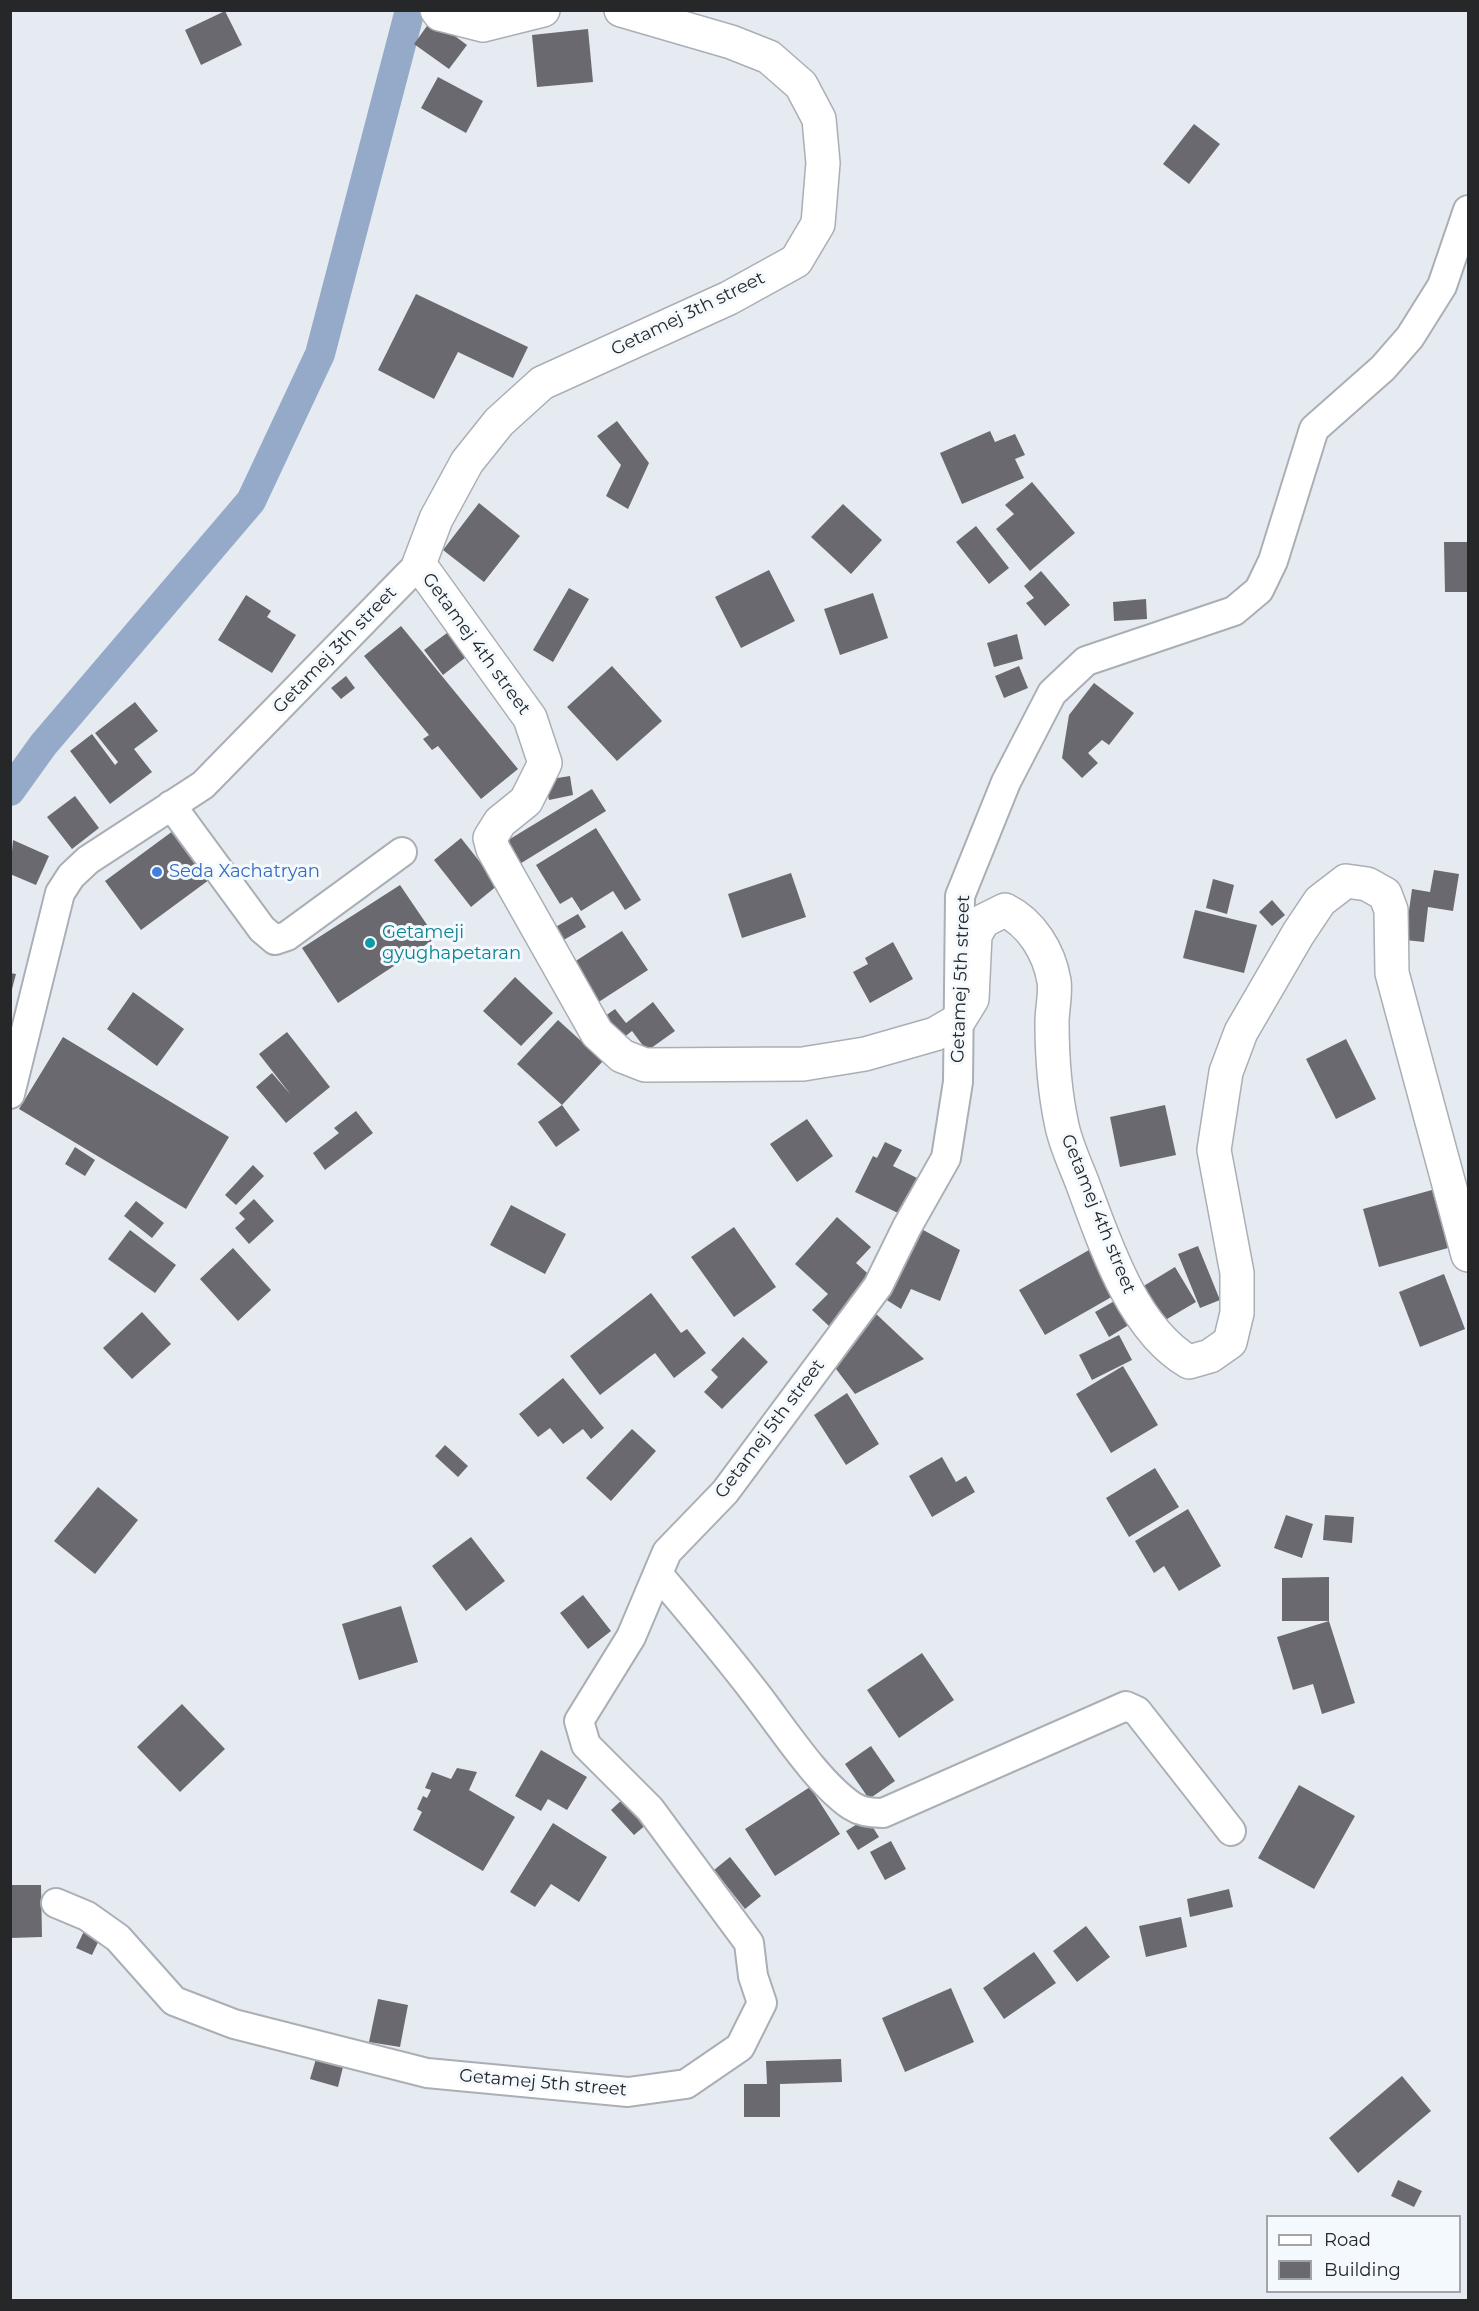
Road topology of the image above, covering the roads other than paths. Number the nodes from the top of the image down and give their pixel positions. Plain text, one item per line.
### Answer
1 (543, 10) edge
2 (621, 10) edge
3 (438, 12) edge
4 (1468, 210) edge
5 (419, 564) junction
6 (171, 805) junction
7 (402, 852) dead end
8 (958, 1020) junction
9 (10, 1094) edge
10 (1468, 1256) edge
11 (658, 1574) junction
12 (1231, 1831) dead end
13 (56, 1903) dead end

1 - 3 street
2 - 5 street, Getamej 3th street
4 - 8 street, Getamej 5th street
5 - 6 street, Getamej 3th street
5 - 8 street, Getamej 4th street
6 - 7 street
6 - 9 street, Getamej 3th street
8 - 10 street, Getamej 4th street
8 - 11 street, Getamej 5th street
11 - 12 street
11 - 13 street, Getamej 5th street

